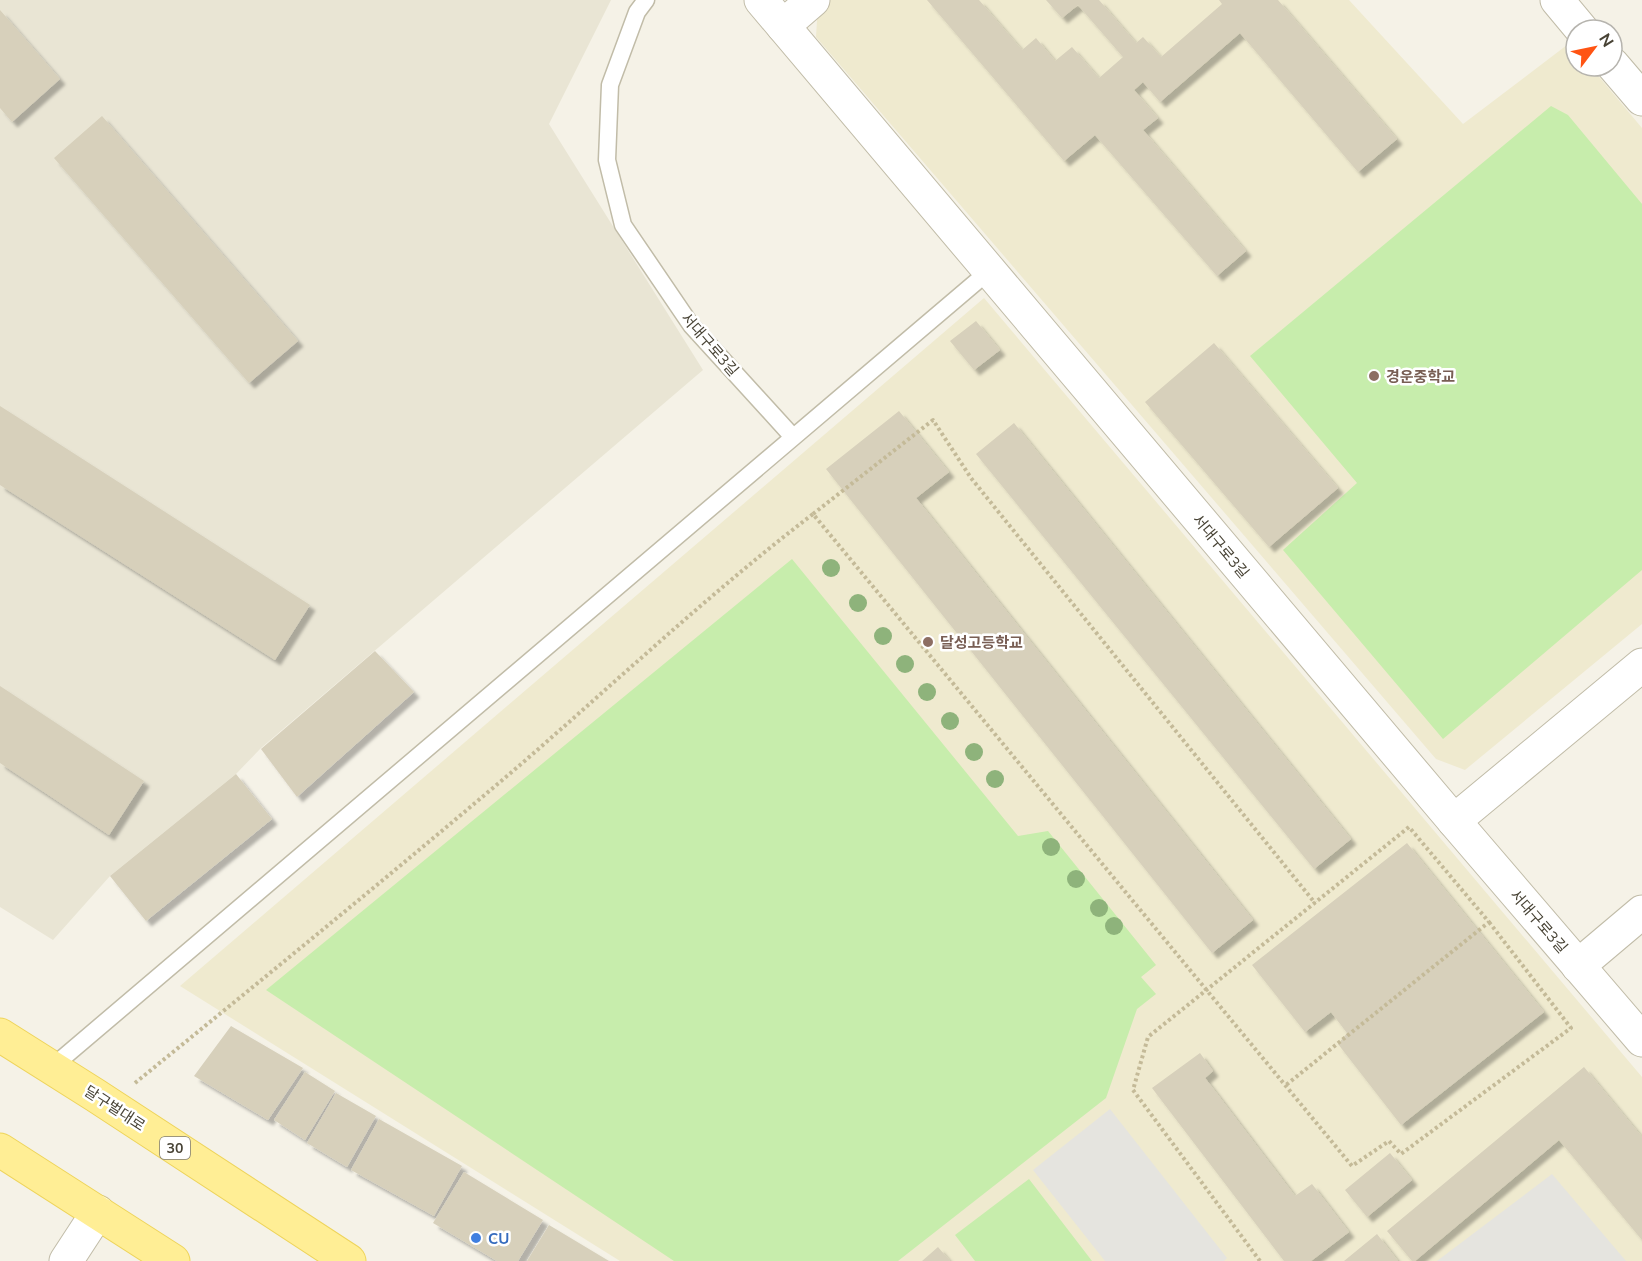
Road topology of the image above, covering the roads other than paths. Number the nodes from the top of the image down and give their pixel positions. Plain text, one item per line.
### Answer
1 (646, 0) edge
2 (761, 0) edge
3 (813, 0) edge
4 (1557, 0) edge
5 (1572, 18) edge
6 (783, 26) junction
7 (1624, 78) edge
8 (1642, 99) edge
9 (989, 271) junction
10 (793, 437) junction
11 (1642, 665) edge
12 (1454, 821) junction
13 (1642, 912) edge
14 (1578, 966) junction
15 (0, 1035) edge
16 (1642, 1040) edge
17 (51, 1068) junction
18 (0, 1150) edge
19 (98, 1212) junction
20 (66, 1261) edge
21 (173, 1261) edge
22 (349, 1261) edge

1 - 10 lane, 서대구로3길
2 - 6 street, 서대구로3길
3 - 6 street
4 - 5 street
6 - 9 street, 서대구로3길
7 - 8 street
9 - 10 lane
9 - 12 street, 서대구로3길
10 - 17 lane
11 - 12 street
12 - 14 street, 서대구로3길
13 - 14 street, 서대구로3길
14 - 16 street, 서대구로3길
15 - 17 main road, 달구벌대로 / 30
17 - 22 main road, 달구벌대로 / 30
18 - 19 main road
19 - 20 street
19 - 21 main road

